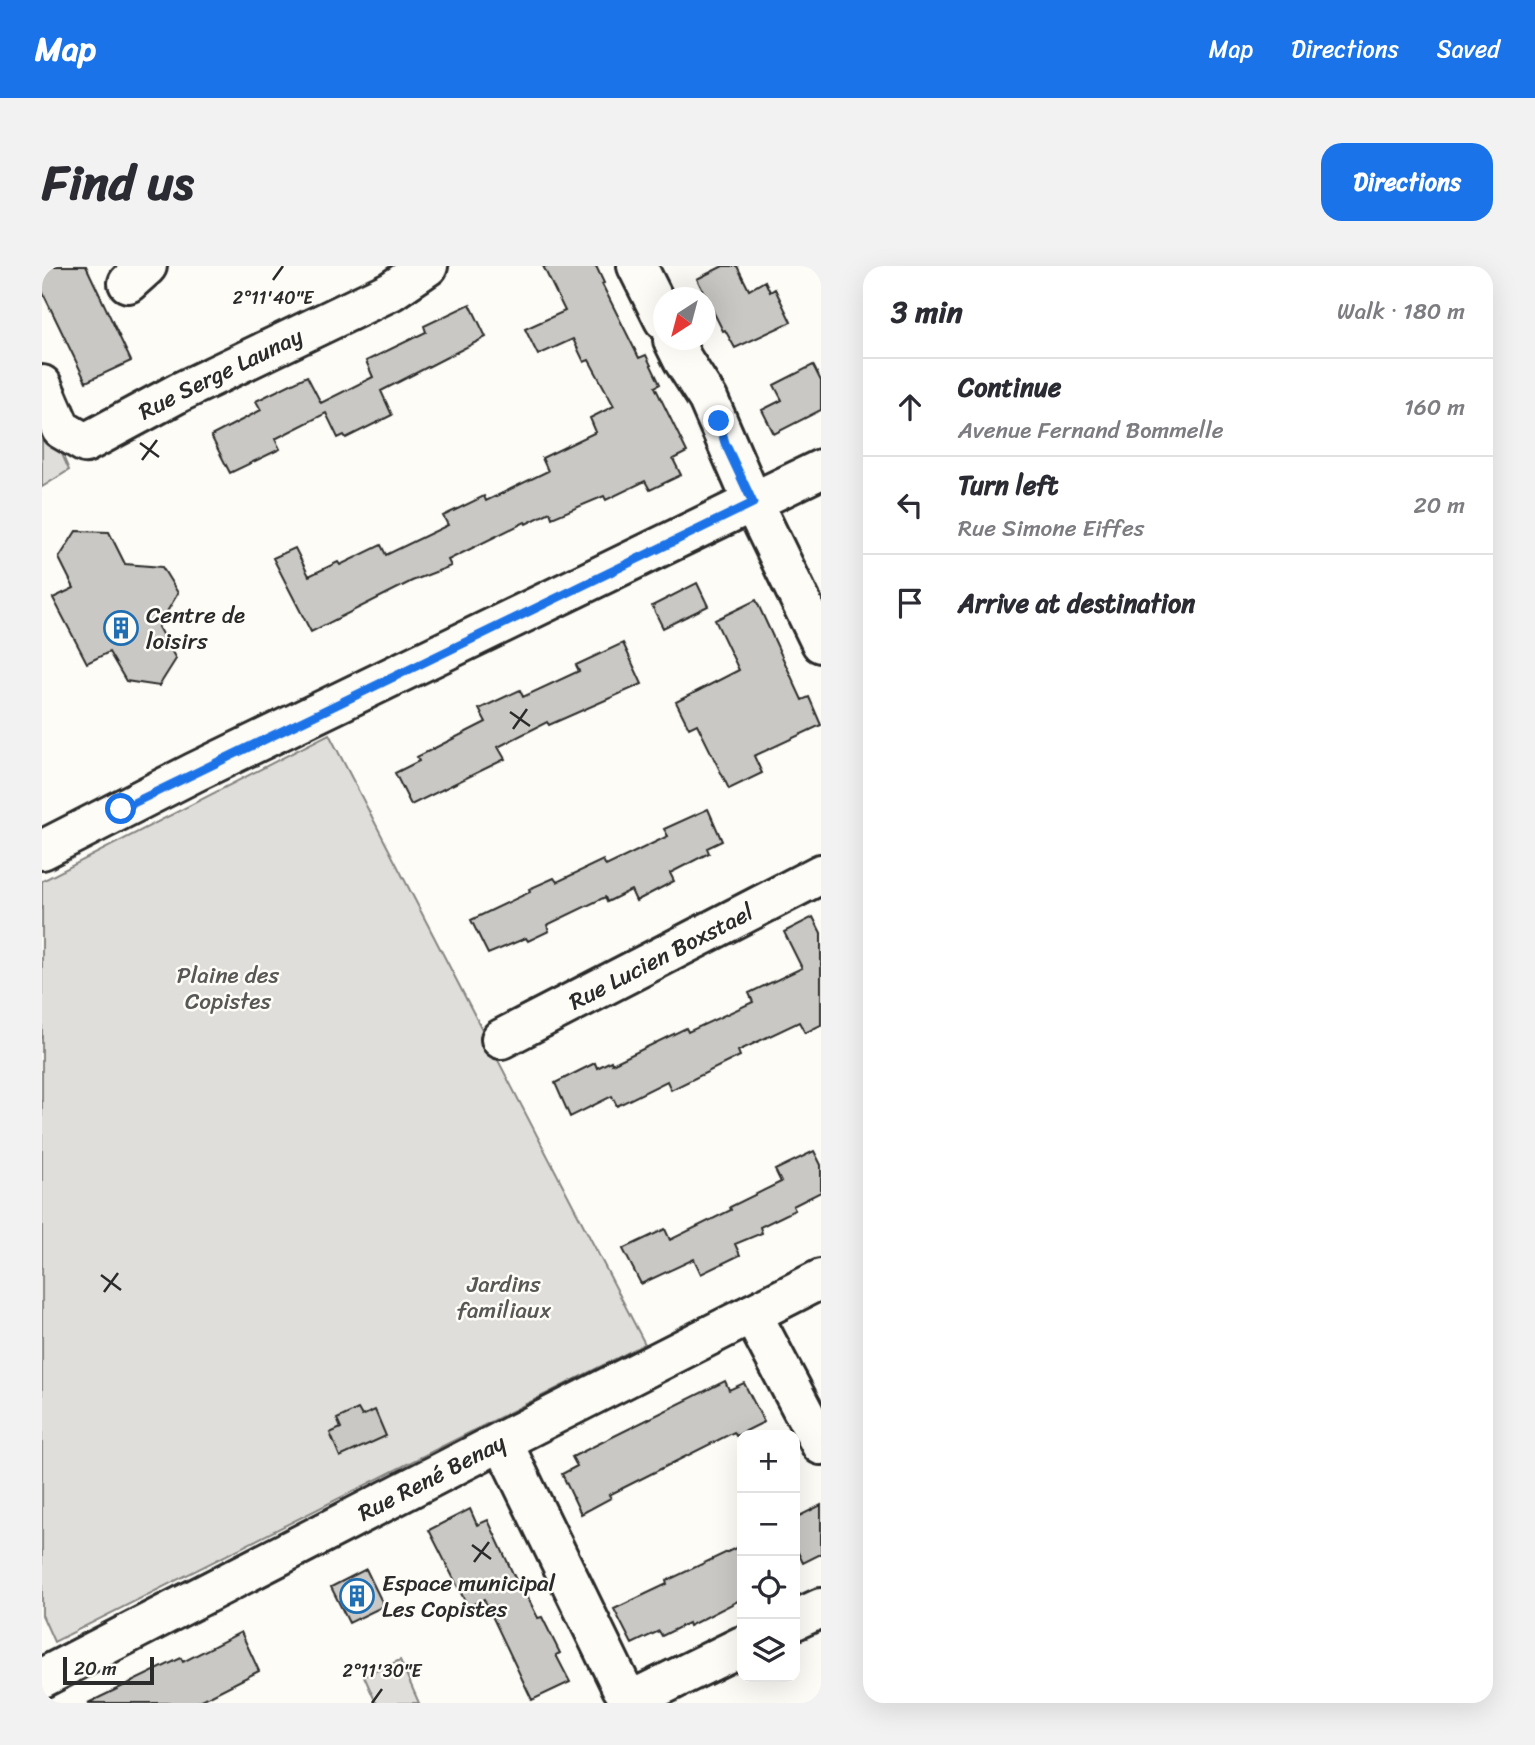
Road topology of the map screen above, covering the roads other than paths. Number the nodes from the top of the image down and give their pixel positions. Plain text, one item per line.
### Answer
1 (428, 266) edge
2 (637, 266) edge
3 (653, 299) edge
4 (678, 350) edge
5 (42, 386) edge
6 (821, 469) edge
7 (753, 503) junction
8 (821, 643) edge
9 (42, 850) edge
10 (821, 874) edge
11 (500, 1039) dead end
12 (821, 1279) edge
13 (752, 1314) junction
14 (502, 1441) junction
15 (821, 1445) edge
16 (821, 1608) edge
17 (797, 1619) edge
18 (737, 1648) edge
19 (47, 1686) edge
20 (625, 1696) edge

1 - 5 street, Rue Serge Launay
2 - 3 street
4 - 7 street
6 - 7 street
7 - 8 street
7 - 9 street
10 - 11 street, Rue Lucien Boxstael
12 - 13 street, Rue René Benay
13 - 14 street, Rue René Benay
13 - 15 street
14 - 19 street, Rue René Benay
14 - 20 street
16 - 17 street
18 - 20 street

